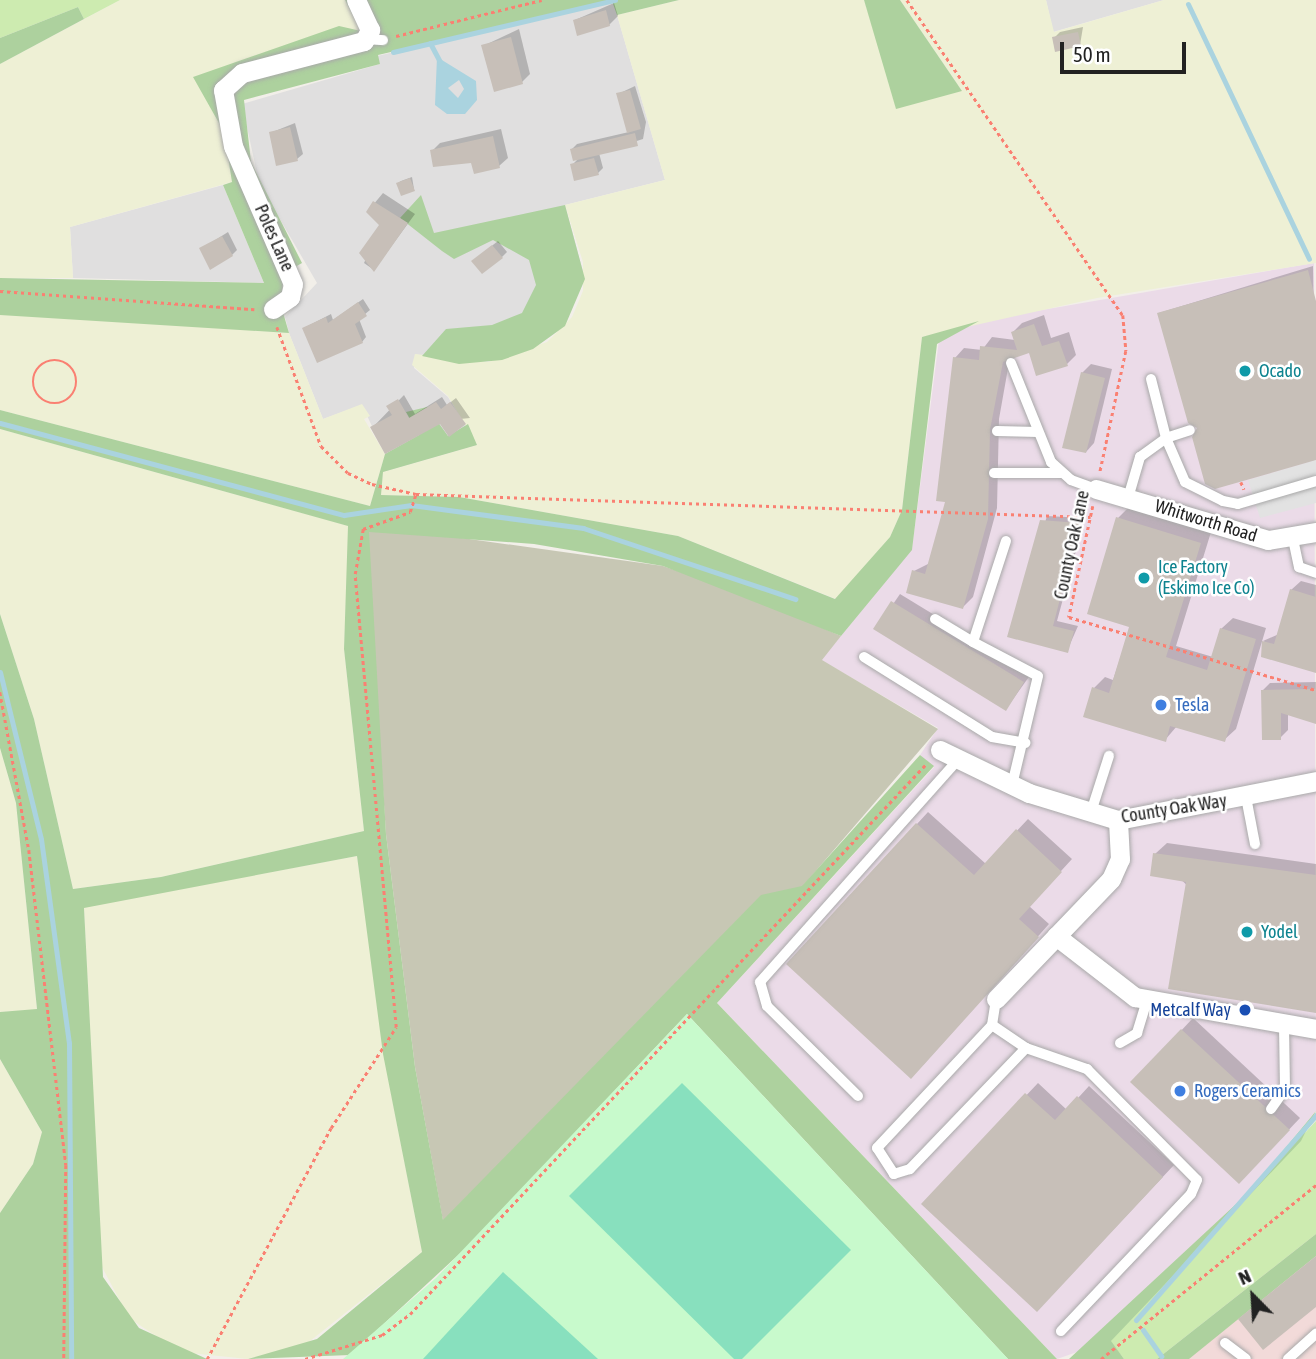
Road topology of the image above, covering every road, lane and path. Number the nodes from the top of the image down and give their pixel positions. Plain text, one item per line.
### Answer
1 (356, 0) edge
2 (542, 0) edge
3 (907, 0) edge
4 (375, 40) junction
5 (0, 292) edge
6 (273, 309) junction
7 (1011, 363) dead end
8 (1151, 379) dead end
9 (55, 404) joint
10 (1190, 430) dead end
11 (997, 431) dead end
12 (1038, 432) junction
13 (1167, 438) junction
14 (994, 473) dead end
15 (1060, 473) junction
16 (1316, 481) edge
17 (1096, 489) junction
18 (416, 494) junction
19 (1128, 498) junction
20 (1091, 517) junction
21 (1316, 532) edge
22 (1293, 539) junction
23 (1006, 541) dead end
24 (1316, 573) edge
25 (935, 619) dead end
26 (973, 642) junction
27 (863, 657) dead end
28 (1316, 690) edge
29 (0, 692) edge
30 (1024, 743) junction
31 (940, 750) joint
32 (1109, 756) dead end
33 (959, 759) junction
34 (1316, 781) edge
35 (1012, 786) junction
36 (1246, 797) junction
37 (1091, 814) junction
38 (1118, 820) junction
39 (1255, 844) dead end
40 (1056, 936) junction
41 (996, 999) joint
42 (1147, 1000) junction
43 (1284, 1024) junction
44 (992, 1025) junction
45 (1316, 1029) edge
46 (1120, 1043) dead end
47 (1026, 1048) junction
48 (858, 1096) dead end
49 (1270, 1109) dead end
50 (1316, 1185) edge
51 (1061, 1331) dead end
52 (1316, 1334) edge
53 (1225, 1343) dead end
54 (64, 1359) edge
55 (206, 1359) edge
56 (305, 1359) edge
57 (1101, 1359) edge
58 (1247, 1359) edge
59 (1288, 1359) edge

1 - 4 street
2 - 4 path
3 - 17 path, County Oak Lane
4 - 6 street, Poles Lane
5 - 6 path
6 - 18 path
7 - 12 lane
8 - 13 lane
9 - 9 path
10 - 13 lane
11 - 12 lane
12 - 15 lane
13 - 16 lane
13 - 19 lane
14 - 15 lane
15 - 17 lane
17 - 19 street, Whitworth Road
17 - 20 path, County Oak Lane
18 - 20 path
18 - 55 path
19 - 22 street, Whitworth Road
20 - 28 path, County Oak Lane
21 - 22 street, Whitworth Road
22 - 24 lane
23 - 26 lane
25 - 26 lane
26 - 30 lane
27 - 30 lane
29 - 54 path
30 - 35 lane
31 - 33 street, County Oak Way
31 - 56 path
32 - 37 lane
33 - 35 street, County Oak Way
33 - 48 lane
34 - 36 street, County Oak Way
35 - 37 street, County Oak Way
36 - 38 street, County Oak Way
36 - 39 lane
37 - 38 street, County Oak Way
38 - 40 street
40 - 41 street
40 - 42 street
41 - 44 lane
42 - 43 street
42 - 46 lane
43 - 45 street
43 - 49 lane
44 - 47 lane
44 - 47 lane
47 - 51 lane
50 - 57 path
52 - 59 lane
53 - 58 lane

